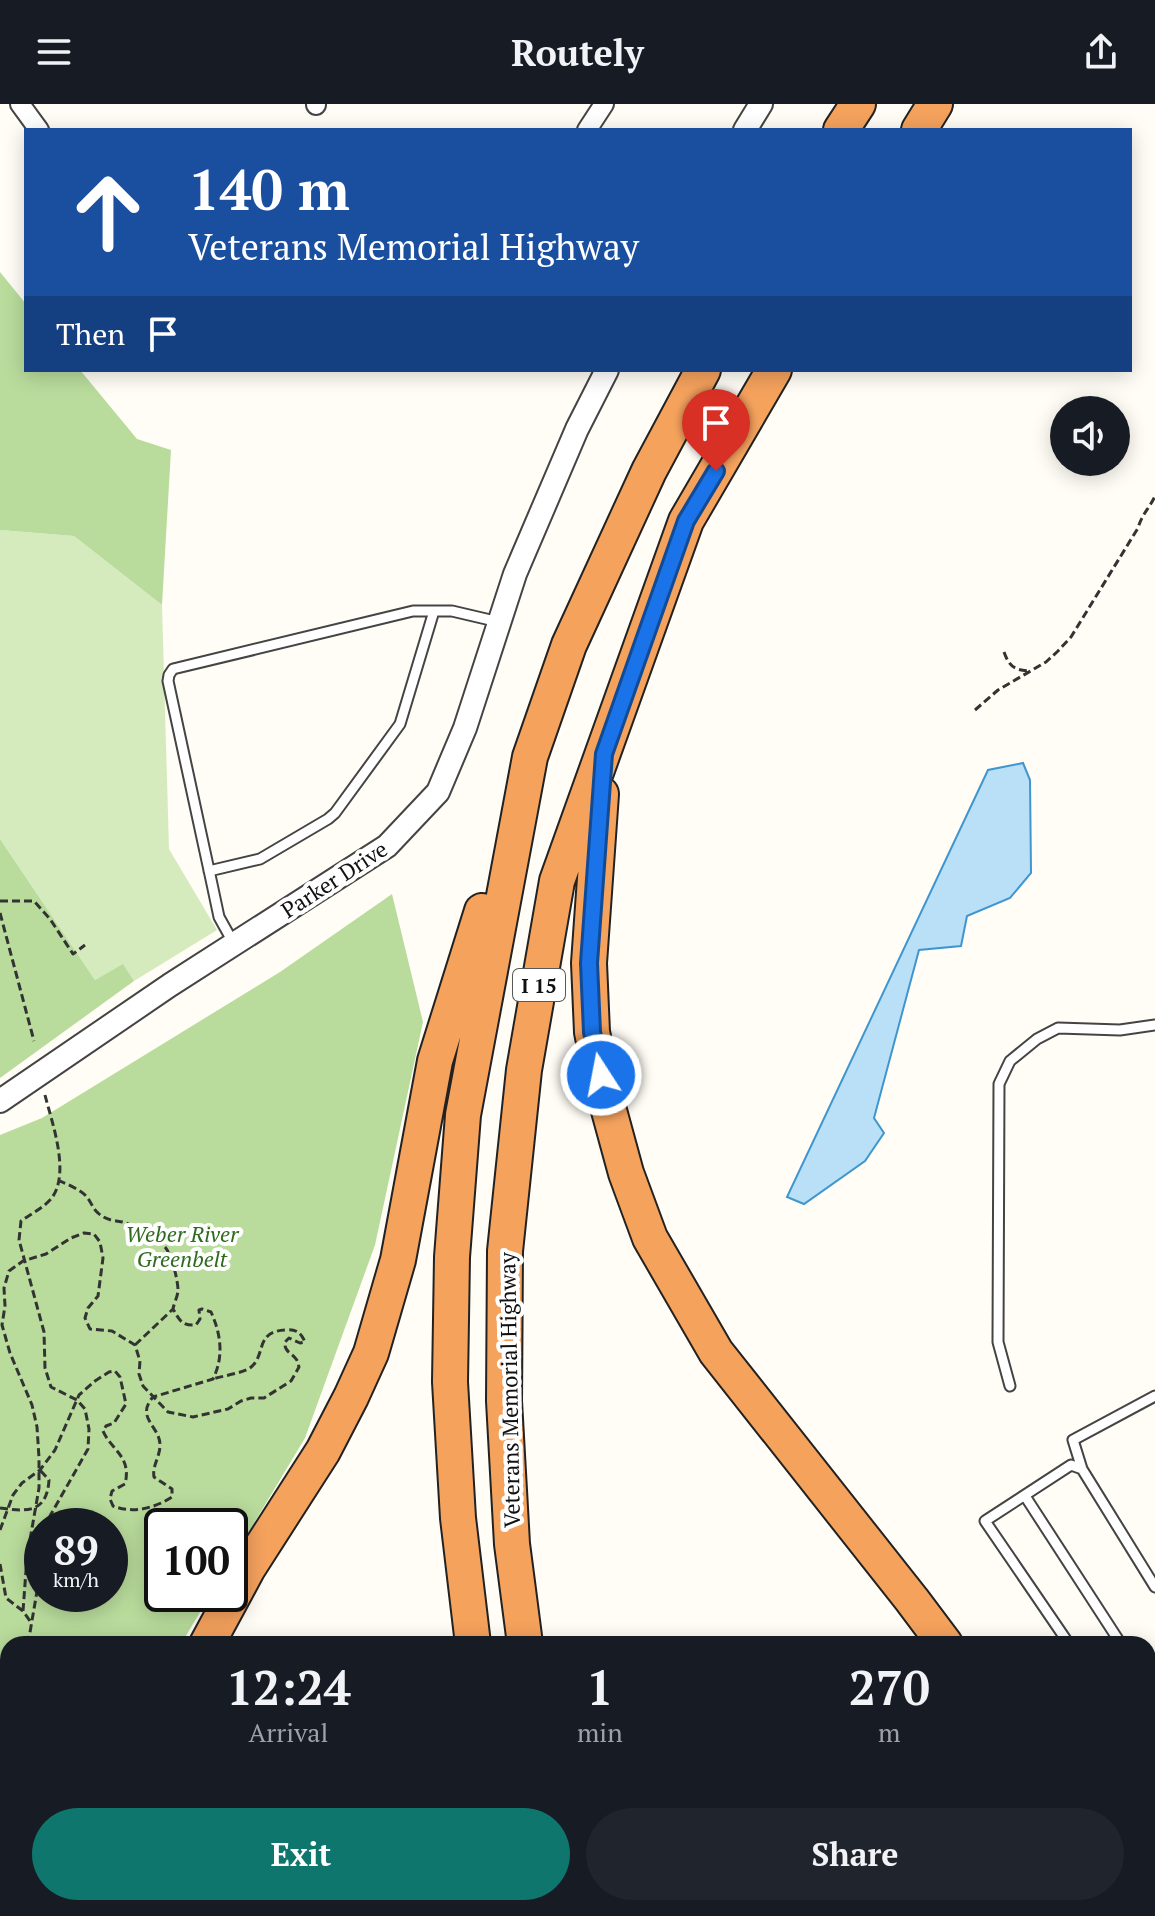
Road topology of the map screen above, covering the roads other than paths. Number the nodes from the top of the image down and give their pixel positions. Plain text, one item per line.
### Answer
1 (20, 104) edge
2 (604, 104) edge
3 (761, 104) edge
4 (858, 104) edge
5 (935, 104) edge
6 (38, 128) edge
7 (588, 128) edge
8 (746, 128) edge
9 (842, 128) edge
10 (920, 128) edge
11 (606, 372) edge
12 (702, 372) edge
13 (773, 372) edge
14 (434, 611) junction
15 (499, 622) junction
16 (604, 754) junction
17 (530, 757) junction
18 (209, 871) junction
19 (234, 944) junction
20 (1155, 1025) edge
21 (0, 1101) edge
22 (1010, 1386) dead end
23 (1155, 1396) edge
24 (1082, 1469) junction
25 (1025, 1496) junction
26 (1155, 1587) edge
27 (211, 1636) edge
28 (472, 1636) edge
29 (524, 1636) edge
30 (939, 1636) edge
31 (1064, 1636) edge
32 (1116, 1636) edge

1 - 6 street
2 - 7 street
3 - 8 street
4 - 9 highway
5 - 10 highway
11 - 15 street, Parker Drive
12 - 17 highway, I 15
13 - 16 highway, Veterans Memorial Highway / I 15
14 - 15 lane
14 - 18 lane
14 - 18 lane
15 - 19 street, Parker Drive
16 - 29 highway, Veterans Memorial Highway / I 15
16 - 30 highway
17 - 27 highway
17 - 28 highway, I 15
18 - 19 lane
19 - 21 street, Parker Drive
20 - 22 lane
23 - 24 lane
24 - 25 lane
24 - 26 lane
25 - 31 lane
25 - 32 lane

